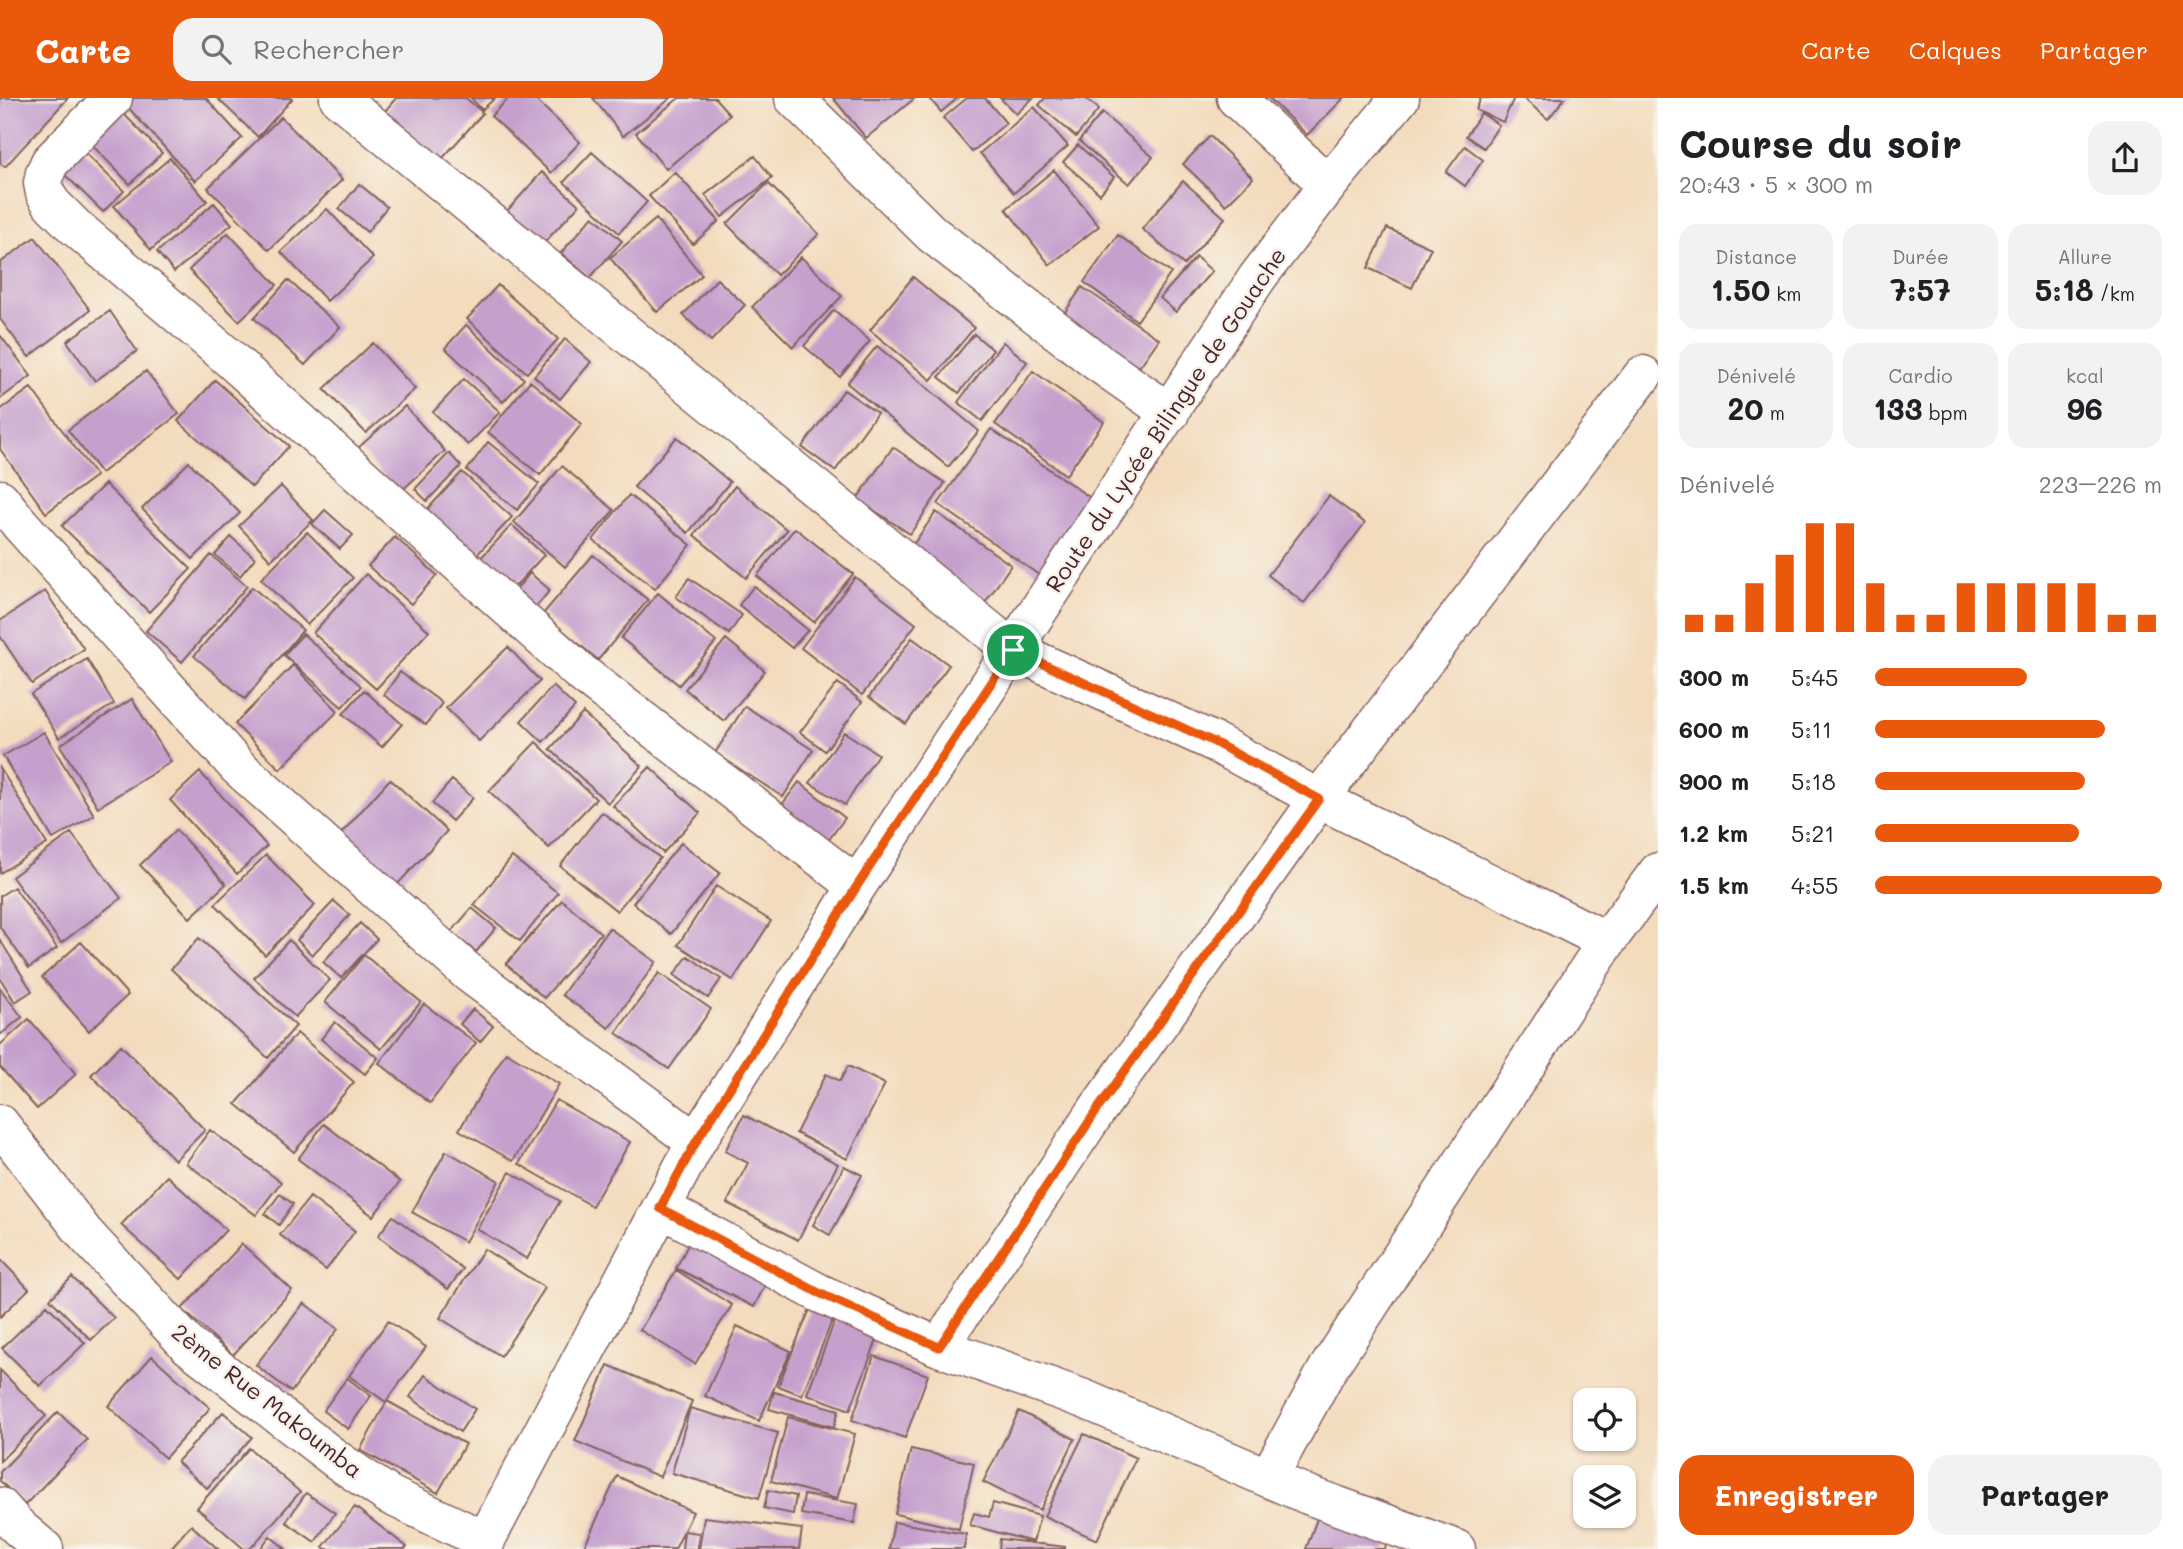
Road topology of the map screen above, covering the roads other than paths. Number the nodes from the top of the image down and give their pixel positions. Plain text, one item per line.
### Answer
1 (113, 98) edge
2 (339, 98) edge
3 (794, 98) edge
4 (1236, 98) edge
5 (1399, 98) edge
6 (1328, 185) junction
7 (1643, 375) dead end
8 (1170, 413) junction
9 (0, 499) edge
10 (1013, 650) junction
11 (1319, 799) junction
12 (1658, 872) edge
13 (857, 886) junction
14 (1607, 941) junction
15 (0, 1124) edge
16 (696, 1142) junction
17 (660, 1208) junction
18 (939, 1347) junction
19 (1268, 1478) junction
20 (0, 1507) edge
21 (484, 1545) edge
22 (44, 1549) edge
23 (1457, 1549) edge

1 - 13 street
2 - 10 street
3 - 8 street
4 - 6 street
5 - 6 street, Route du Lycée Bilingue de Gouache
6 - 8 street, Route du Lycée Bilingue de Gouache
7 - 11 street
8 - 10 street, Route du Lycée Bilingue de Gouache
9 - 16 street
10 - 11 street
10 - 13 street, Route du Lycée Bilingue de Gouache
11 - 14 street
11 - 18 street
12 - 14 street
13 - 16 street, Route du Lycée Bilingue de Gouache
14 - 19 street
15 - 21 street, 2ème Rue Makoumba
16 - 17 street, Route du Lycée Bilingue de Gouache
17 - 18 street
17 - 21 street, Route du Lycée Bilingue de Gouache
18 - 19 street
19 - 23 street
20 - 22 street

